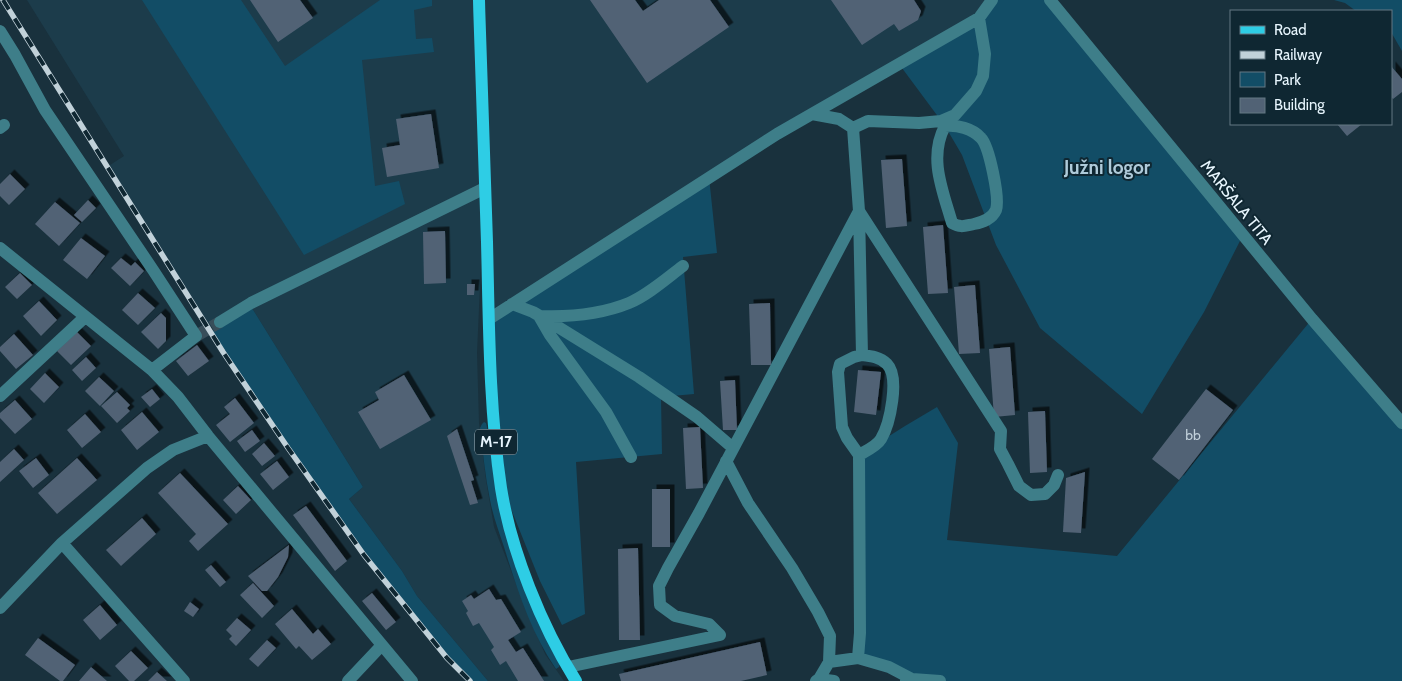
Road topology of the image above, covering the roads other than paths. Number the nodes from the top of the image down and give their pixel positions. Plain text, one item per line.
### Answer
1 (479, 0) edge
2 (992, 0) edge
3 (1050, 0) edge
4 (979, 18) junction
5 (0, 31) edge
6 (812, 114) junction
7 (943, 124) junction
8 (852, 128) junction
9 (485, 188) junction
10 (859, 211) junction
11 (0, 248) edge
12 (683, 266) dead end
13 (512, 304) junction
14 (539, 316) junction
15 (85, 317) junction
16 (489, 319) junction
17 (220, 322) tunnel mouth
18 (862, 355) junction
19 (152, 370) junction
20 (0, 396) edge
21 (1402, 423) edge
22 (208, 436) junction
23 (733, 448) junction
24 (859, 456) junction
25 (631, 457) dead end
26 (726, 461) junction
27 (1058, 475) dead end
28 (62, 543) junction
29 (0, 608) edge
30 (382, 645) junction
31 (858, 658) junction
32 (830, 662) junction
33 (568, 668) junction
34 (818, 680) edge
35 (907, 680) edge
36 (184, 681) edge
37 (348, 681) edge
38 (412, 681) edge
39 (576, 681) edge
40 (834, 681) edge
41 (940, 681) edge

1 - 9 main road, M-17
2 - 4 street
3 - 21 street, MARŠALA TITA
4 - 6 street
4 - 7 street
5 - 19 street
6 - 8 street
6 - 13 street
7 - 7 street
7 - 8 street
8 - 10 street
9 - 16 main road, M-17
9 - 17 street
10 - 18 street
10 - 23 street
10 - 27 street
11 - 15 street
12 - 14 street
13 - 14 street
13 - 16 street
14 - 23 street
14 - 25 street
15 - 19 street
15 - 20 street
16 - 33 main road, M-17
18 - 24 street
18 - 24 street
19 - 22 street
22 - 28 street
22 - 30 street
23 - 26 street
24 - 31 street
26 - 32 street
26 - 33 street
28 - 29 street
28 - 36 street
30 - 37 street
30 - 38 street
31 - 32 street
31 - 35 street
32 - 34 street
33 - 39 main road, M-17
34 - 40 street
35 - 41 street

